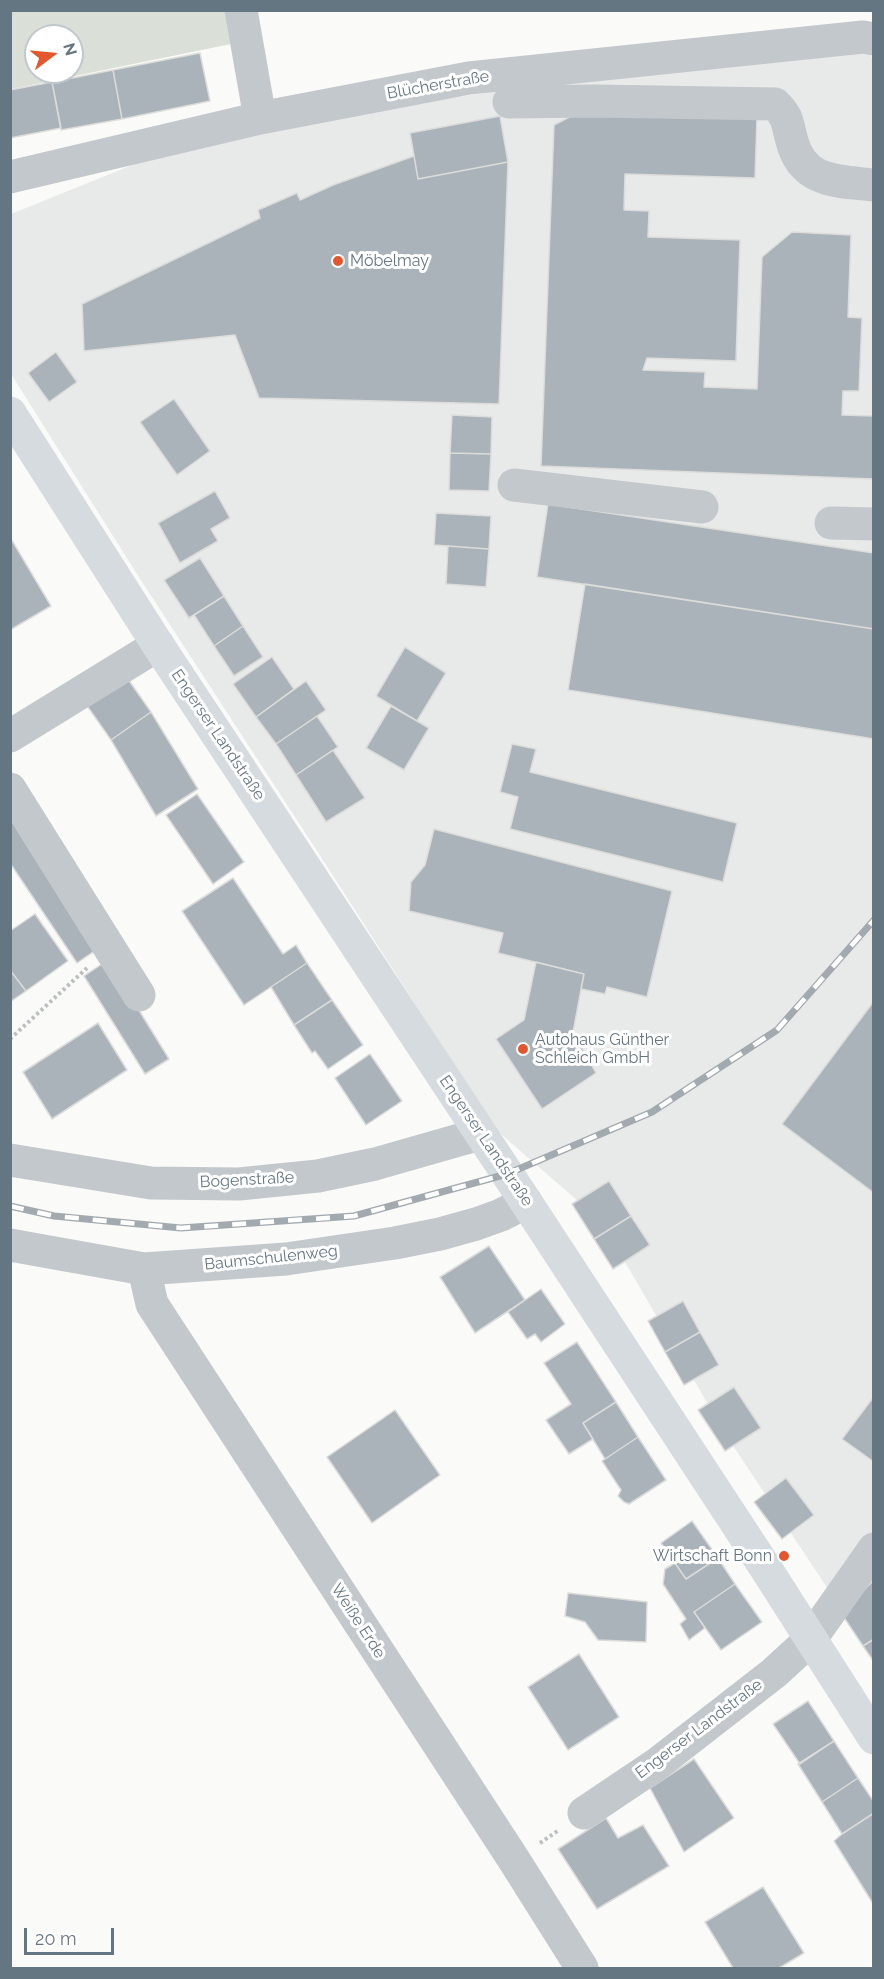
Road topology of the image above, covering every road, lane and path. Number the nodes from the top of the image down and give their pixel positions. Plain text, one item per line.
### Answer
1 (241, 10) edge
2 (866, 29) edge
3 (509, 102) dead end
4 (260, 118) junction
5 (10, 177) edge
6 (873, 185) edge
7 (10, 413) edge
8 (514, 485) dead end
9 (702, 507) dead end
10 (831, 523) dead end
11 (873, 524) edge
12 (158, 645) junction
13 (10, 736) edge
14 (10, 789) edge
15 (110, 948) junction
16 (140, 995) dead end
17 (10, 1039) edge
18 (480, 1134) junction
19 (10, 1160) edge
20 (526, 1202) junction
21 (10, 1245) edge
22 (144, 1269) junction
23 (873, 1549) edge
24 (810, 1640) junction
25 (873, 1738) edge
26 (584, 1813) joint
27 (514, 1860) junction
28 (582, 1968) edge

1 - 4 street
2 - 4 street, Blücherstraße
3 - 6 street
4 - 5 street, Blücherstraße
7 - 12 main road, Engerser Landstraße
8 - 9 street
10 - 11 street
12 - 13 street
12 - 18 main road, Engerser Landstraße
14 - 15 street
15 - 16 street
15 - 17 path
18 - 19 street, Bogenstraße
18 - 20 main road, Engerser Landstraße
20 - 22 street, Baumschulenweg
20 - 24 main road, Engerser Landstraße
21 - 22 street, Baumschulenweg
22 - 27 street, Weiße Erde
23 - 24 street, Engerser Landstraße
24 - 25 main road, Engerser Landstraße
24 - 26 street, Engerser Landstraße
26 - 27 path
27 - 28 street, Weiße Erde

